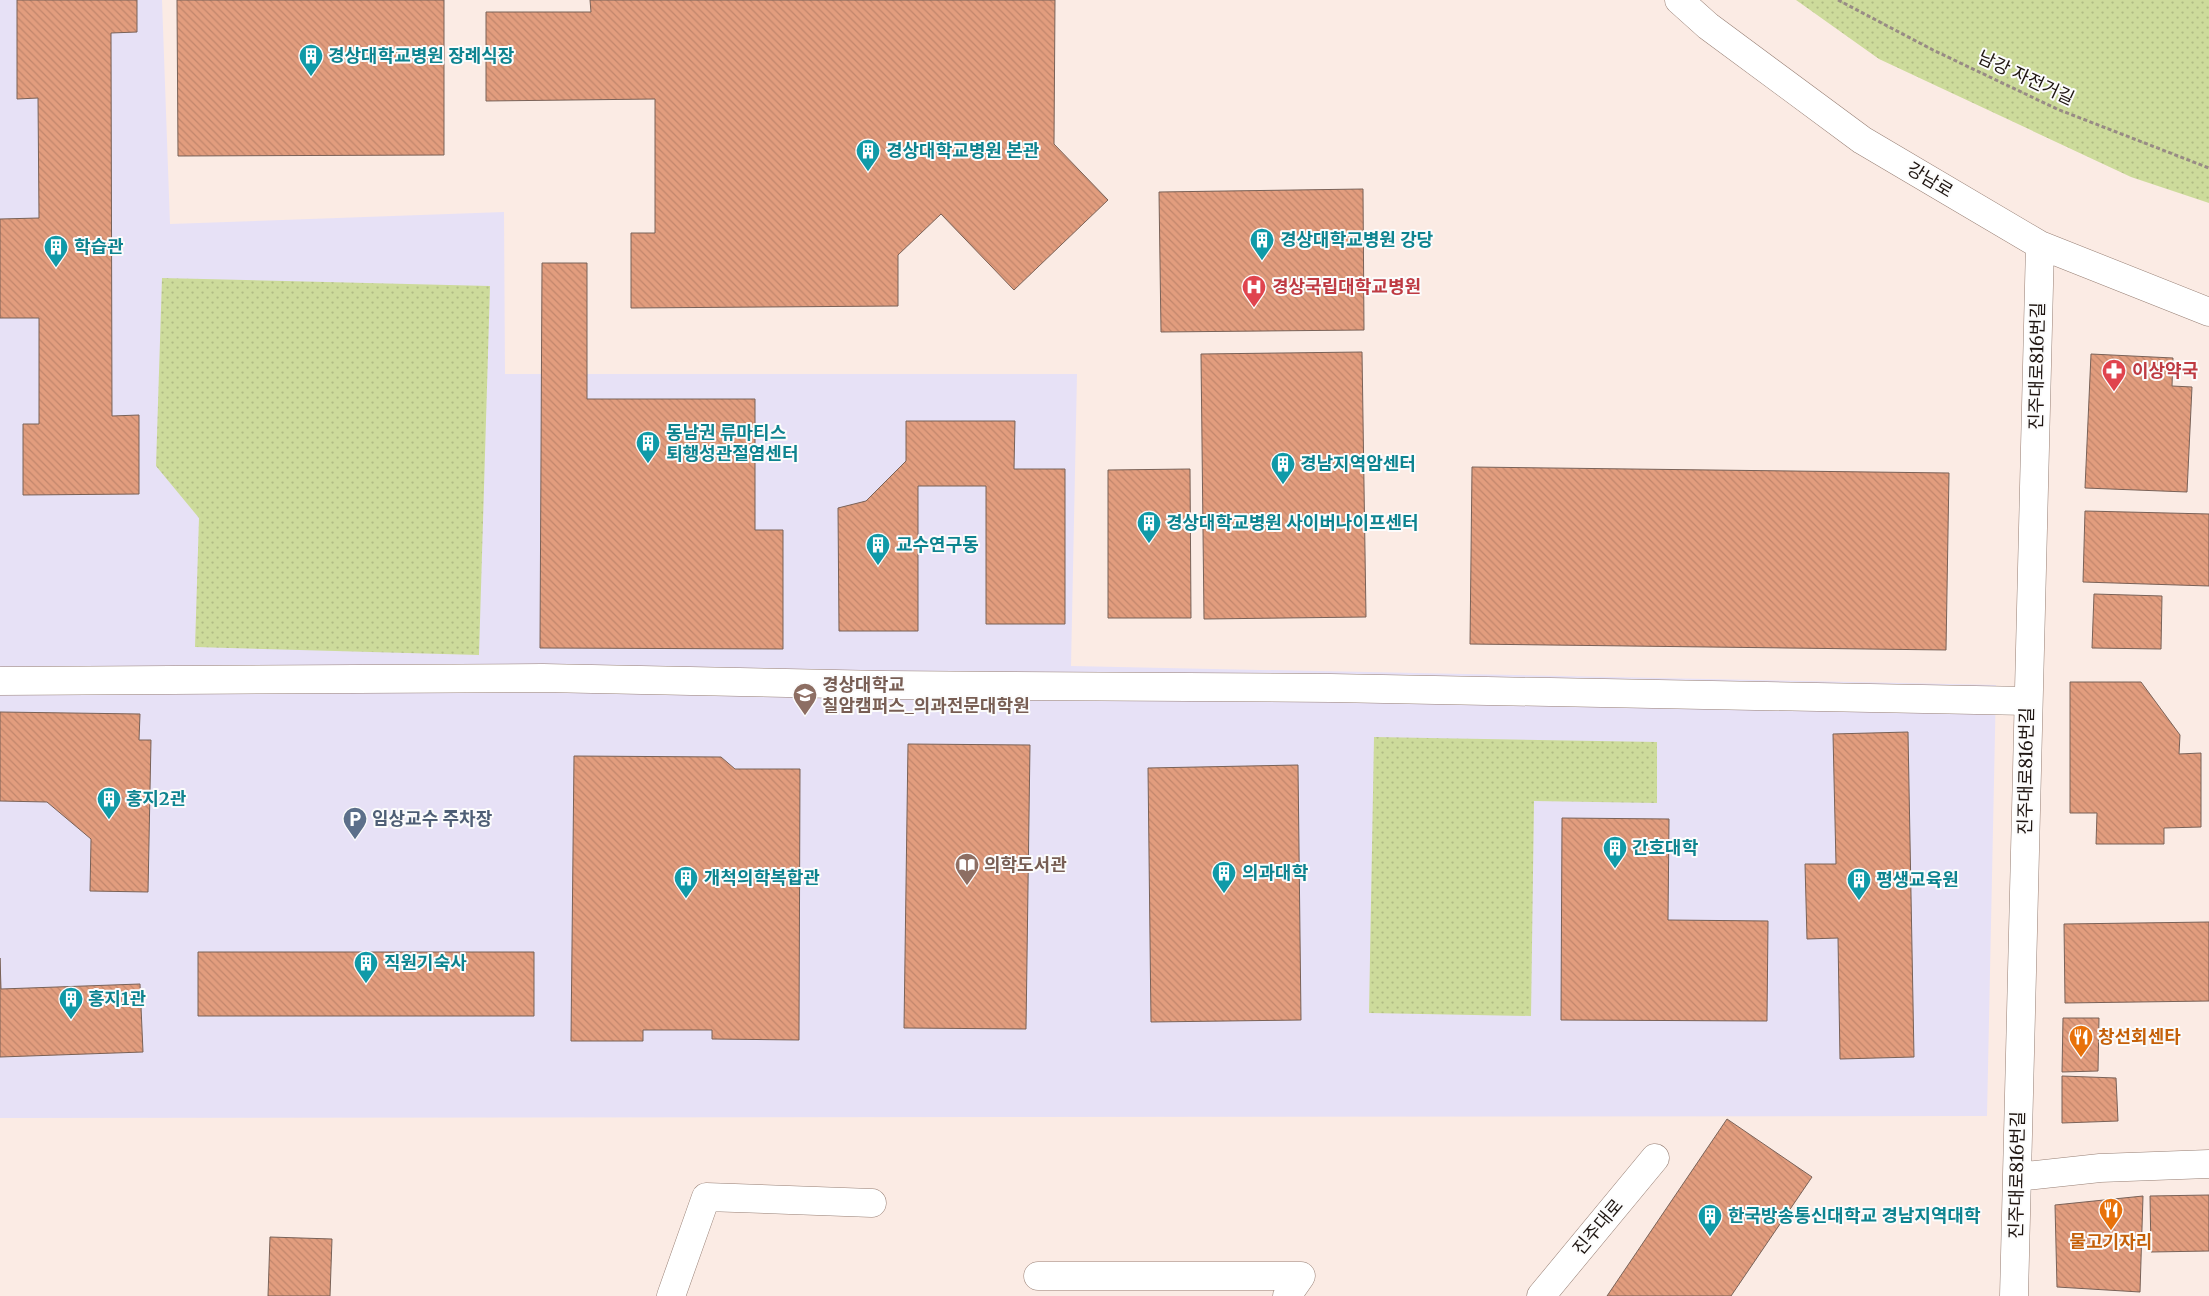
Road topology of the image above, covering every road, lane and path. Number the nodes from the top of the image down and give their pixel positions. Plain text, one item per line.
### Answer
1 (1679, 0) edge
2 (1838, 0) edge
3 (2209, 168) edge
4 (2040, 245) junction
5 (2209, 312) edge
6 (0, 681) edge
7 (2028, 701) junction
8 (1655, 1158) dead end
9 (2209, 1164) edge
10 (2016, 1177) junction
11 (872, 1203) dead end
12 (1038, 1276) dead end
13 (671, 1296) edge
14 (1287, 1296) edge
15 (1541, 1296) edge
16 (2014, 1296) edge

1 - 4 street, 강남로
2 - 3 path, 남강 자전거길
4 - 5 street, 강남로
4 - 7 street, 진주대로816번길
6 - 7 street
7 - 10 street, 진주대로816번길
8 - 15 street, 진주대로
9 - 10 street
10 - 16 street, 진주대로816번길
11 - 13 street
12 - 14 street

